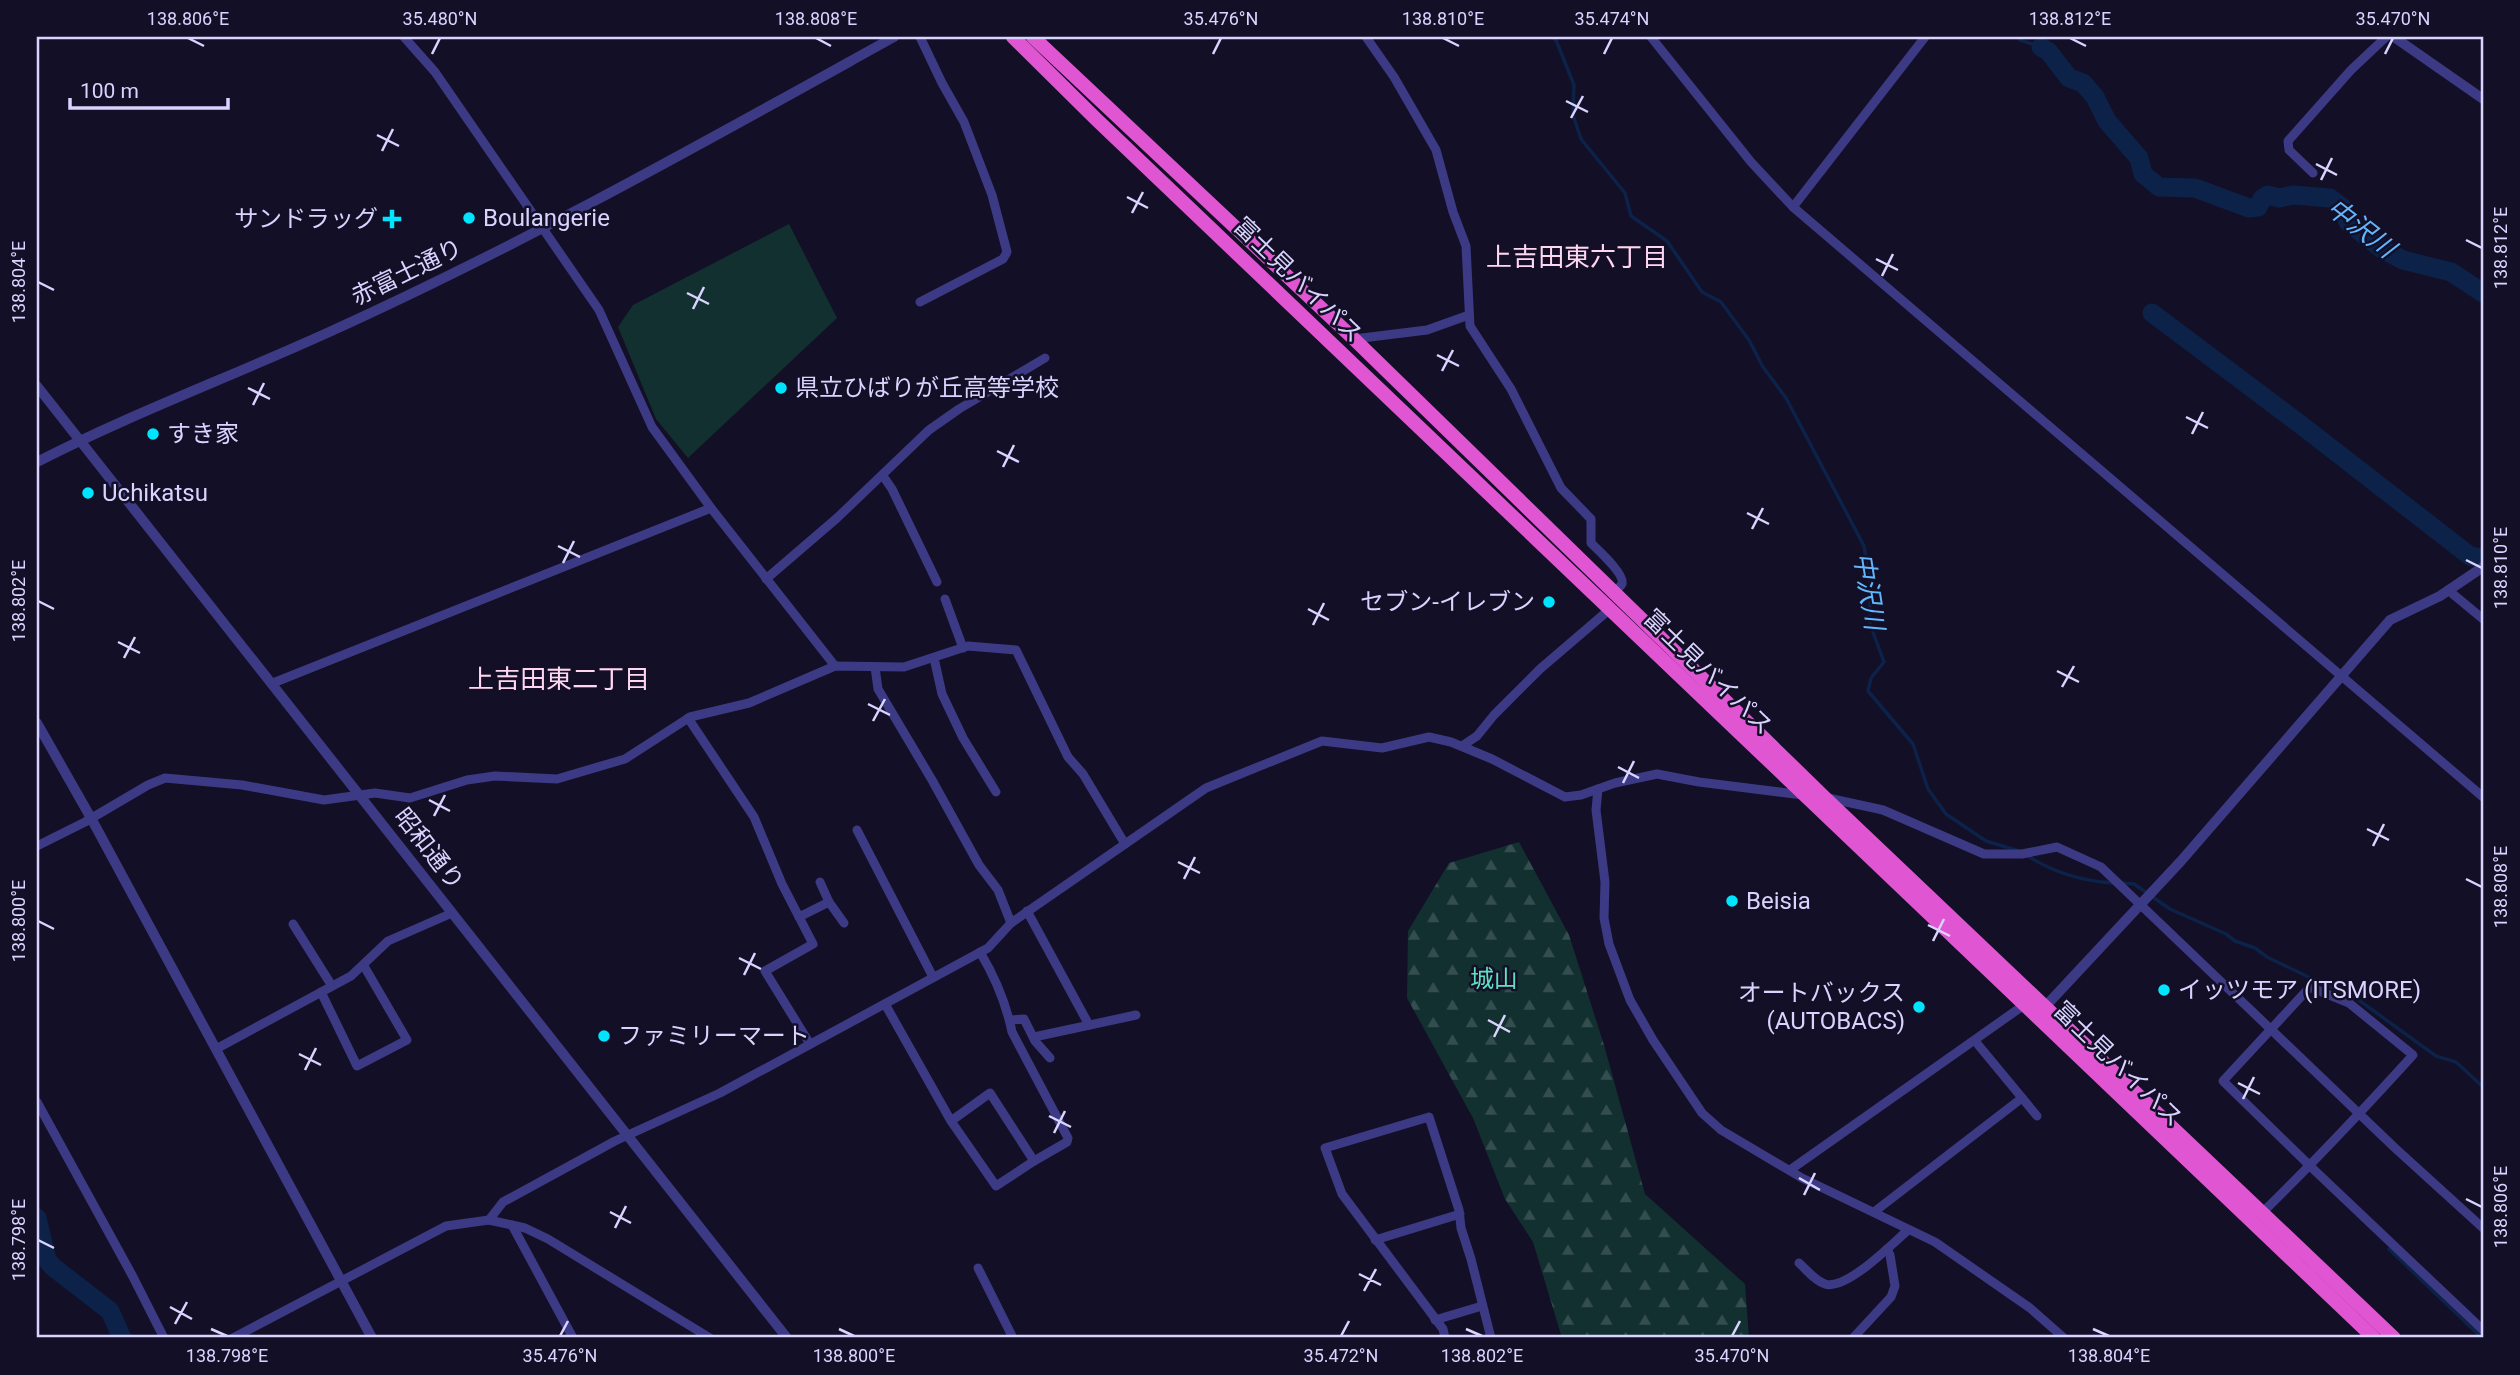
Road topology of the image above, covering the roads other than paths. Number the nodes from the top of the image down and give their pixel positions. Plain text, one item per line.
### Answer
1 (404, 37) edge
2 (894, 37) edge
3 (920, 37) edge
4 (1013, 37) edge
5 (1033, 37) edge
6 (1366, 37) edge
7 (1651, 37) edge
8 (1925, 37) edge
9 (2386, 37) edge
10 (2395, 37) edge
11 (2483, 99) edge
12 (2313, 173) dead end
13 (1793, 206) junction
14 (542, 230) junction
15 (920, 302) dead end
16 (1469, 315) junction
17 (1354, 339) junction
18 (1045, 358) dead end
19 (37, 386) edge
20 (81, 440) junction
21 (37, 462) edge
22 (883, 476) junction
23 (711, 508) junction
24 (2483, 567) edge
25 (766, 579) junction
26 (937, 582) dead end
27 (2448, 590) junction
28 (1614, 592) junction
29 (945, 599) dead end
30 (1610, 609) junction
31 (2483, 619) edge
32 (963, 648) junction
33 (934, 657) junction
34 (835, 666) junction
35 (875, 667) junction
36 (2342, 675) junction
37 (273, 683) junction
38 (688, 718) junction
39 (37, 723) edge
40 (1462, 746) junction
41 (1598, 789) junction
42 (996, 792) dead end
43 (1803, 795) junction
44 (361, 796) junction
45 (1824, 797) junction
46 (2483, 797) edge
47 (91, 818) junction
48 (857, 830) dead end
49 (1125, 844) junction
50 (37, 846) edge
51 (820, 882) dead end
52 (829, 902) junction
53 (2142, 904) junction
54 (1027, 912) junction
55 (452, 913) junction
56 (799, 917) junction
57 (293, 923) dead end
58 (844, 923) dead end
59 (1011, 923) junction
60 (980, 952) junction
61 (365, 966) junction
62 (933, 977) junction
63 (332, 986) junction
64 (321, 992) junction
65 (885, 1004) junction
66 (2024, 1005) junction
67 (2041, 1012) junction
68 (1136, 1014) dead end
69 (1011, 1020) junction
70 (1089, 1025) junction
71 (2272, 1030) junction
72 (1034, 1037) junction
73 (1975, 1041) junction
74 (810, 1045) junction
75 (215, 1049) junction
76 (1050, 1058) dead end
77 (2022, 1098) junction
78 (37, 1102) edge
79 (2360, 1114) junction
80 (2037, 1116) dead end
81 (951, 1121) junction
82 (629, 1136) junction
83 (1034, 1161) junction
84 (2310, 1166) junction
85 (1790, 1170) junction
86 (1874, 1212) junction
87 (2262, 1213) junction
88 (1460, 1214) junction
89 (489, 1220) junction
90 (512, 1225) junction
91 (2483, 1228) edge
92 (1908, 1230) junction
93 (1375, 1240) junction
94 (1887, 1249) junction
95 (1799, 1263) dead end
96 (978, 1268) dead end
97 (341, 1280) junction
98 (1482, 1306) junction
99 (1435, 1320) junction
100 (2483, 1330) edge
101 (164, 1338) edge
102 (233, 1338) edge
103 (372, 1338) edge
104 (573, 1338) edge
105 (710, 1338) edge
106 (787, 1338) edge
107 (1013, 1338) edge
108 (1445, 1338) edge
109 (1491, 1338) edge
110 (1853, 1338) edge
111 (2064, 1338) edge
112 (2374, 1338) edge
113 (2394, 1338) edge

1 - 14 street
2 - 14 street, 赤富士通り
3 - 15 street
4 - 30 highway, 富士見バイパス
5 - 17 highway, 富士見バイパス
6 - 16 street
7 - 13 street
8 - 13 street
9 - 12 street
10 - 11 street
13 - 36 street
14 - 20 street, 赤富士通り
14 - 23 street
16 - 17 street
16 - 28 street
17 - 28 highway, 富士見バイパス
18 - 22 street
19 - 20 street, 昭和通り
20 - 21 street, 赤富士通り
20 - 37 street, 昭和通り
22 - 25 street
22 - 26 street
23 - 25 street
23 - 37 street
24 - 27 street
25 - 34 street
27 - 31 street
27 - 36 street
28 - 45 highway, 富士見バイパス
29 - 32 street
30 - 40 street
30 - 43 highway, 富士見バイパス
32 - 33 street
32 - 49 street
33 - 35 street
33 - 42 street
34 - 35 street
34 - 38 street
35 - 59 street
36 - 46 street
36 - 53 street
37 - 44 street, 昭和通り
38 - 44 street
38 - 56 street
39 - 47 street
40 - 41 street
40 - 49 street
41 - 43 street
41 - 85 street
43 - 45 street
43 - 66 highway, 富士見バイパス
44 - 47 street
44 - 55 street, 昭和通り
45 - 53 street
45 - 67 highway, 富士見バイパス
47 - 50 street
47 - 75 street
48 - 62 street
49 - 54 street
51 - 52 street
52 - 56 street
52 - 58 street
53 - 67 street
53 - 71 street
54 - 59 street
54 - 70 street
55 - 61 street
55 - 82 street, 昭和通り
56 - 74 street
57 - 63 street
59 - 60 street
60 - 62 street
60 - 69 street
61 - 63 street
61 - 64 street
62 - 65 street
63 - 64 street
64 - 75 street
65 - 74 street
65 - 81 street
66 - 67 highway, 富士見バイパス
66 - 73 street
67 - 87 highway, 富士見バイパス
67 - 112 highway, 富士見バイパス
68 - 70 street
69 - 72 street
69 - 83 street
70 - 72 street
71 - 79 street
71 - 79 street
71 - 84 street
72 - 76 street
73 - 77 street
73 - 85 street
74 - 82 street
75 - 97 street
77 - 80 street
77 - 86 street
78 - 101 street
79 - 84 street
79 - 91 street
81 - 83 street
81 - 83 street
82 - 89 street
82 - 106 street, 昭和通り
84 - 87 street
84 - 100 street
85 - 86 street
86 - 92 street
87 - 113 highway, 富士見バイパス
88 - 93 street
88 - 93 street
88 - 98 street
89 - 90 street
89 - 97 street
90 - 104 street
90 - 105 street
92 - 94 street
92 - 111 street
93 - 99 street
94 - 95 street
94 - 110 street
96 - 107 street
97 - 102 street
97 - 103 street
98 - 99 street
98 - 109 street
99 - 108 street

